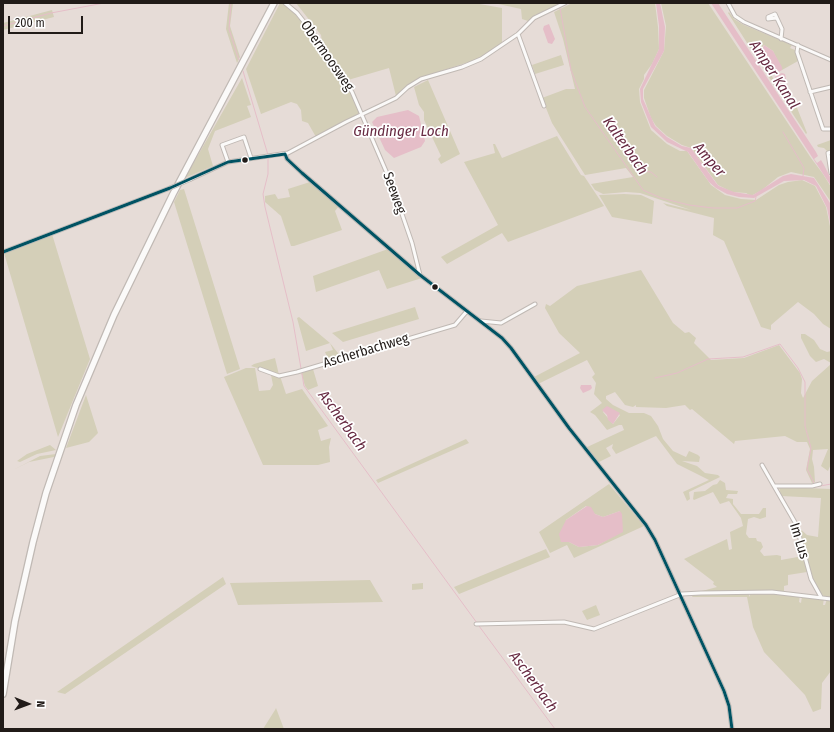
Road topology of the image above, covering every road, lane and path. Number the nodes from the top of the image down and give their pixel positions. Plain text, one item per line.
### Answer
1 (274, 3) edge
2 (285, 3) edge
3 (728, 3) edge
4 (562, 4) edge
5 (776, 18) dead end
6 (518, 34) junction
7 (781, 39) junction
8 (798, 45) junction
9 (831, 60) edge
10 (831, 87) edge
11 (810, 92) junction
12 (544, 106) dead end
13 (362, 114) junction
14 (831, 129) edge
15 (831, 152) edge
16 (285, 154) junction
17 (251, 158) junction
18 (228, 162) junction
19 (831, 173) edge
20 (3, 252) edge
21 (420, 275) junction
22 (535, 304) dead end
23 (467, 312) junction
24 (481, 321) junction
25 (260, 369) dead end
26 (762, 465) dead end
27 (820, 484) dead end
28 (774, 486) junction
29 (680, 595) junction
30 (822, 598) junction
31 (831, 599) edge
32 (477, 624) dead end
33 (3, 694) edge
34 (732, 729) edge

1 - 33 highway
2 - 13 street, Obermoosweg
3 - 7 street
4 - 6 street
5 - 7 street
6 - 12 street
6 - 13 street
7 - 8 street
8 - 9 street
8 - 11 street
10 - 11 street
11 - 14 street
13 - 16 street
13 - 21 street, Seeweg
15 - 19 street
16 - 17 street
16 - 21 street
17 - 18 street
17 - 18 street
18 - 20 street, bridge
21 - 23 street
22 - 24 street
23 - 24 street
23 - 25 street, Ascherbachweg
24 - 29 street
26 - 28 street, Im Lus
27 - 28 street
28 - 30 street, Im Lus
29 - 30 street
29 - 32 street
29 - 34 street
30 - 31 street

